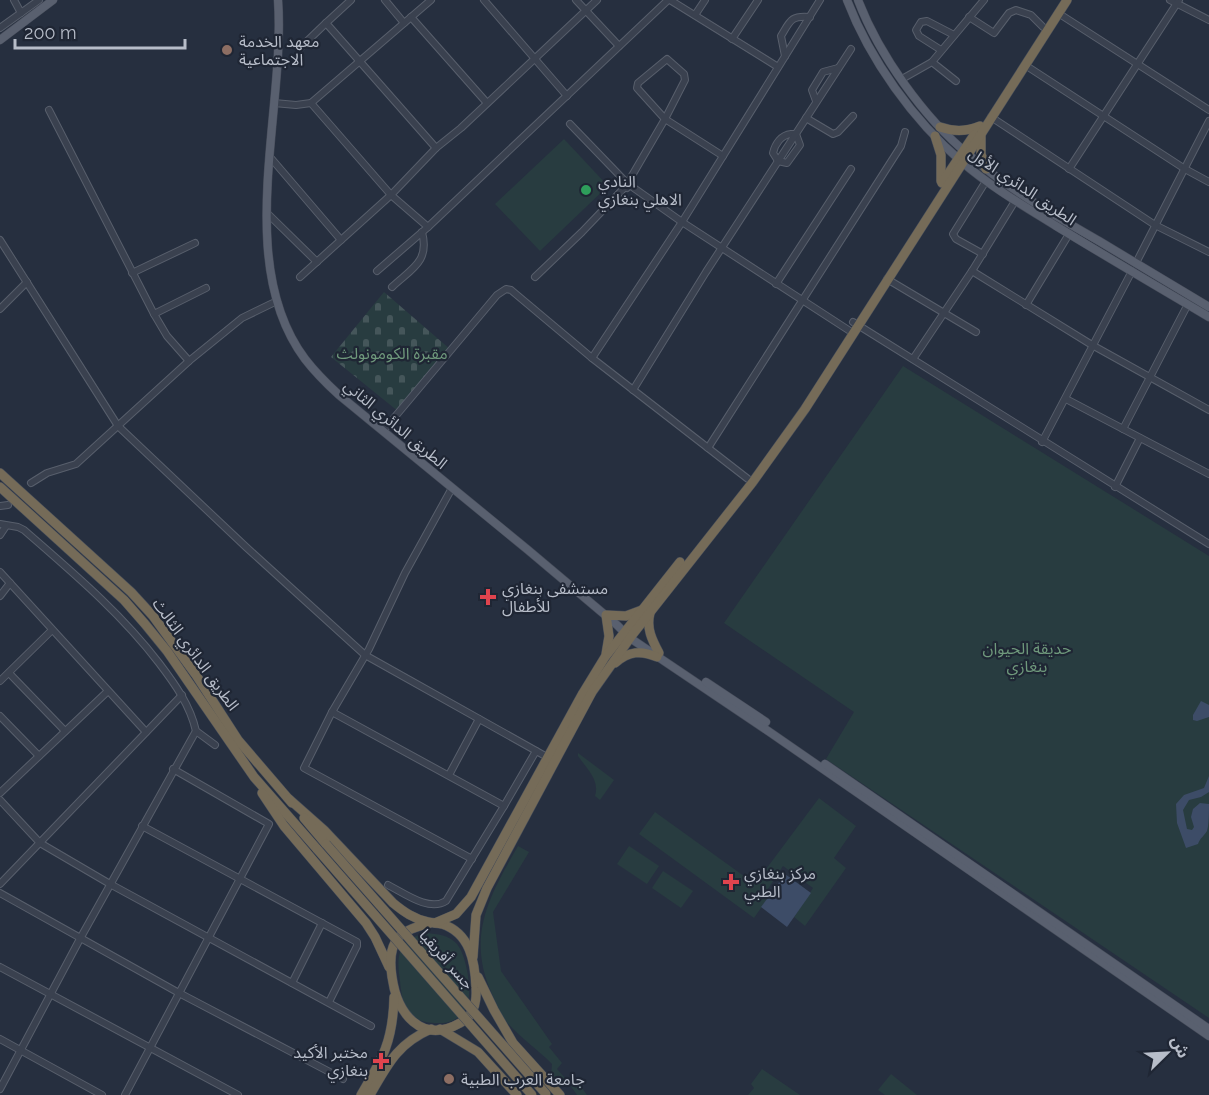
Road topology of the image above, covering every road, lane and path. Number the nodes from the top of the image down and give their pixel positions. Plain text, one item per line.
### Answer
1 (14, 0) edge
2 (39, 0) edge
3 (54, 0) edge
4 (278, 0) edge
5 (338, 0) edge
6 (351, 0) edge
7 (385, 0) edge
8 (431, 0) edge
9 (484, 0) edge
10 (576, 0) edge
11 (597, 0) edge
12 (669, 0) edge
13 (705, 0) edge
14 (758, 0) edge
15 (820, 0) edge
16 (847, 0) edge
17 (858, 0) edge
18 (984, 0) edge
19 (1060, 0) edge
20 (1067, 0) edge
21 (1175, 1) edge
22 (344, 6) junction
23 (586, 11) junction
24 (21, 13) junction
25 (1058, 13) junction
26 (695, 15) junction
27 (411, 17) junction
28 (810, 17) junction
29 (969, 17) junction
30 (1209, 20) edge
31 (326, 23) junction
32 (404, 23) junction
33 (1043, 27) junction
34 (0, 28) edge
35 (954, 35) junction
36 (732, 39) junction
37 (0, 40) edge
38 (620, 46) junction
39 (300, 48) dead end
40 (851, 49) dead end
41 (941, 50) junction
42 (785, 56) junction
43 (535, 59) junction
44 (360, 61) junction
45 (932, 62) junction
46 (1137, 63) junction
47 (1025, 64) junction
48 (778, 67) junction
49 (902, 79) junction
50 (956, 81) dead end
51 (567, 96) junction
52 (274, 103) junction
53 (311, 103) junction
54 (487, 103) junction
55 (49, 110) dead end
56 (1209, 110) edge
57 (1103, 115) junction
58 (852, 116) dead end
59 (991, 117) junction
60 (806, 118) junction
61 (665, 119) junction
62 (1209, 122) edge
63 (570, 124) dead end
64 (940, 127) junction
65 (981, 128) junction
66 (905, 132) dead end
67 (796, 134) junction
68 (935, 136) junction
69 (436, 148) junction
70 (723, 156) junction
71 (963, 157) junction
72 (270, 158) junction
73 (778, 161) junction
74 (850, 169) dead end
75 (986, 169) junction
76 (1069, 169) junction
77 (1185, 169) junction
78 (986, 181) junction
79 (1209, 182) edge
80 (627, 183) junction
81 (940, 185) junction
82 (391, 195) junction
83 (1016, 201) junction
84 (267, 213) junction
85 (682, 222) junction
86 (1155, 225) junction
87 (428, 227) junction
88 (422, 232) junction
89 (1069, 234) junction
90 (0, 240) edge
91 (341, 240) junction
92 (195, 243) dead end
93 (722, 249) junction
94 (1209, 252) edge
95 (983, 254) junction
96 (317, 262) junction
97 (1134, 267) junction
98 (972, 271) junction
99 (377, 272) dead end
100 (132, 273) junction
101 (300, 276) dead end
102 (535, 277) dead end
103 (887, 279) junction
104 (27, 282) junction
105 (776, 284) junction
106 (392, 286) dead end
107 (206, 288) dead end
108 (802, 300) junction
109 (277, 301) junction
110 (1188, 304) junction
111 (1026, 305) junction
112 (1209, 307) edge
113 (0, 309) edge
114 (942, 312) junction
115 (154, 314) junction
116 (1209, 317) edge
117 (853, 328) junction
118 (976, 332) dead end
119 (1092, 345) junction
120 (592, 358) junction
121 (913, 359) junction
122 (189, 361) junction
123 (1149, 378) junction
124 (633, 390) junction
125 (1066, 399) junction
126 (1209, 410) edge
127 (118, 426) junction
128 (1123, 429) junction
129 (383, 431) junction
130 (1140, 438) junction
131 (1042, 442) junction
132 (708, 448) junction
133 (0, 472) edge
134 (1209, 474) edge
135 (748, 479) junction
136 (31, 483) dead end
137 (0, 487) edge
138 (1115, 487) junction
139 (452, 488) junction
140 (0, 506) edge
141 (8, 506) dead end
142 (3, 525) edge
143 (0, 535) edge
144 (1209, 544) edge
145 (0, 572) edge
146 (10, 583) junction
147 (0, 596) edge
148 (648, 609) junction
149 (606, 615) junction
150 (52, 630) junction
151 (628, 634) junction
152 (365, 655) junction
153 (658, 655) junction
154 (605, 657) junction
155 (607, 671) junction
156 (9, 673) junction
157 (0, 681) edge
158 (108, 691) junction
159 (182, 695) junction
160 (332, 712) junction
161 (0, 716) edge
162 (479, 719) junction
163 (65, 731) junction
164 (196, 731) junction
165 (146, 732) junction
166 (215, 745) dead end
167 (536, 751) junction
168 (39, 756) junction
169 (548, 757) junction
170 (173, 770) junction
171 (449, 775) junction
172 (254, 777) junction
173 (0, 794) edge
174 (289, 799) junction
175 (1, 802) edge
176 (504, 806) junction
177 (142, 826) junction
178 (40, 843) junction
179 (322, 846) junction
180 (472, 859) junction
181 (240, 879) junction
182 (0, 884) edge
183 (110, 884) junction
184 (388, 885) dead end
185 (0, 892) edge
186 (322, 923) junction
187 (433, 923) junction
188 (81, 937) junction
189 (209, 937) junction
190 (473, 957) junction
191 (0, 967) edge
192 (391, 970) junction
193 (475, 970) junction
194 (292, 983) junction
195 (179, 993) junction
196 (394, 994) junction
197 (50, 995) junction
198 (1163, 1001) junction
199 (329, 1002) junction
200 (371, 1026) dead end
201 (436, 1029) junction
202 (1209, 1029) edge
203 (1209, 1036) edge
204 (0, 1040) edge
205 (150, 1046) junction
206 (21, 1051) junction
207 (343, 1079) dead end
208 (0, 1089) edge
209 (229, 1093) edge
210 (102, 1095) edge
211 (124, 1095) edge
212 (238, 1095) edge
213 (361, 1095) edge
214 (370, 1095) edge
215 (517, 1095) edge
216 (532, 1095) edge
217 (546, 1095) edge
218 (560, 1095) edge

1 - 24 street
2 - 24 street
3 - 37 main road
4 - 52 main road, الطريق الدائري الثاني
5 - 22 street
6 - 22 street
7 - 32 street
8 - 27 street
9 - 43 street
10 - 23 street
11 - 23 street
12 - 26 street
12 - 38 street
13 - 26 street
14 - 36 street
15 - 28 street
16 - 68 main road, الطريق الدائري الأول
17 - 49 main road, الطريق الدائري الأول
18 - 29 street
19 - 33 highway
20 - 25 highway
21 - 30 street
21 - 46 street
22 - 31 street
23 - 38 street
23 - 43 street
24 - 34 street
25 - 46 street
25 - 47 highway
26 - 36 street
27 - 32 street
27 - 54 street
28 - 42 street
28 - 42 street
29 - 33 street
29 - 35 street
31 - 39 street
31 - 44 street
32 - 44 street
33 - 65 highway
35 - 41 street
35 - 41 street
36 - 48 street
38 - 51 street
40 - 60 street
41 - 45 street
42 - 48 street
43 - 51 street
43 - 54 street
44 - 53 street
44 - 69 street
45 - 49 street
45 - 50 street
46 - 56 street
46 - 57 street
47 - 57 street
47 - 59 highway
48 - 70 street
49 - 64 main road, الطريق الدائري الأول
51 - 87 street
52 - 53 street
52 - 72 main road, الطريق الدائري الثاني
53 - 82 street
54 - 69 street
55 - 100 street
57 - 76 street
57 - 77 street
58 - 60 street
59 - 65 highway
59 - 76 street
60 - 67 street
61 - 61 street
61 - 70 street
61 - 80 street
62 - 77 street
63 - 80 street
64 - 65 highway
64 - 71 main road, الطريق الدائري الأول
65 - 71 highway
65 - 75 highway
66 - 108 street
67 - 73 street
67 - 73 street
68 - 71 main road, الطريق الدائري الأول
68 - 81 highway
69 - 82 street
70 - 85 street
71 - 75 main road, الطريق الدائري الأول
71 - 78 main road, الطريق الدائري الأول
71 - 81 highway
71 - 103 highway
72 - 84 main road, الطريق الدائري الثاني
72 - 91 street
73 - 93 street
74 - 105 street
75 - 97 main road, الطريق الدائري الأول
76 - 86 street
77 - 79 street
77 - 86 street
78 - 83 main road, الطريق الدائري الأول
78 - 95 street
80 - 85 street
80 - 102 street
81 - 117 highway
82 - 87 street
82 - 91 street
83 - 89 main road, الطريق الدائري الأول
83 - 95 street
84 - 96 street
84 - 109 main road, الطريق الدائري الثاني
85 - 93 street
85 - 120 street
86 - 94 street
86 - 97 street
87 - 88 street
88 - 99 street
88 - 106 street
89 - 97 main road, الطريق الدائري الأول
89 - 111 street
90 - 104 street
91 - 96 street
92 - 100 street
93 - 105 street
93 - 124 street
95 - 98 street
96 - 101 street
97 - 110 main road, الطريق الدائري الأول
97 - 112 main road, الطريق الدائري الأول
97 - 119 street
98 - 111 street
98 - 114 street
100 - 115 street
103 - 114 street
103 - 117 highway
104 - 113 street
104 - 127 street
105 - 108 street
107 - 115 street
108 - 117 street
108 - 132 street
109 - 122 street
109 - 129 main road, الطريق الدائري الثاني
110 - 116 main road, الطريق الدائري الأول
110 - 123 street
111 - 119 street
114 - 118 street
114 - 121 street
115 - 122 street
117 - 121 street
117 - 135 highway
117 - 148 highway
119 - 123 street
119 - 125 street
120 - 124 street
120 - 129 street
121 - 131 street
122 - 127 street
123 - 126 street
123 - 128 street
124 - 132 street
125 - 128 street
125 - 131 street
127 - 136 street
127 - 152 street
128 - 130 street
129 - 139 main road, الطريق الدائري الثاني
130 - 134 street
130 - 138 street
131 - 138 street
132 - 135 street
133 - 174 highway, الطريق الدائري الثالث
135 - 148 highway
137 - 172 highway, الطريق الدائري الثالث
138 - 144 street
139 - 149 main road, الطريق الدائري الثاني
139 - 152 street
140 - 141 street
142 - 143 street
142 - 159 street
145 - 146 street
146 - 147 street
146 - 150 street
148 - 149 highway
148 - 151 highway
148 - 153 highway
149 - 151 main road, الطريق الدائري الثاني
149 - 154 highway
150 - 156 street
150 - 158 street
151 - 153 main road, الطريق الدائري الثاني
151 - 154 highway
151 - 155 highway
152 - 160 street
152 - 162 street
153 - 155 highway
153 - 198 main road, الطريق الدائري الثاني
154 - 169 highway
155 - 190 highway
156 - 157 street
156 - 163 street
158 - 163 street
158 - 165 street
159 - 164 street
159 - 165 street
160 - 171 street
160 - 180 street
161 - 168 street
162 - 167 street
162 - 171 street
163 - 168 street
164 - 166 street
164 - 170 street
165 - 178 street
167 - 169 street
167 - 176 street
168 - 173 street
169 - 187 highway
170 - 177 street
170 - 181 street
171 - 176 street
172 - 179 highway, الطريق الدائري الثالث
172 - 192 highway
174 - 179 highway, الطريق الدائري الثالث
174 - 187 highway
175 - 178 street
176 - 180 street
177 - 181 street
177 - 183 street
178 - 182 street
178 - 183 street
179 - 216 highway, جسر أفريقيا, bridge
179 - 217 highway, جسر أفريقيا, bridge
180 - 184 street
181 - 186 street
181 - 189 street
183 - 188 street
183 - 189 street
185 - 188 street
186 - 194 street
186 - 199 street
187 - 190 highway
187 - 192 highway
188 - 195 street
188 - 197 street
189 - 194 street
189 - 195 street
190 - 193 highway
191 - 197 street
192 - 196 highway
193 - 201 highway
193 - 218 highway
194 - 199 street
195 - 205 street
195 - 207 street
196 - 201 highway
196 - 213 highway
197 - 205 street
197 - 206 street
198 - 202 main road
198 - 203 main road
199 - 200 street
201 - 214 highway
201 - 215 highway
204 - 206 street
205 - 209 street
205 - 211 street
206 - 208 street
206 - 210 street
209 - 212 street

